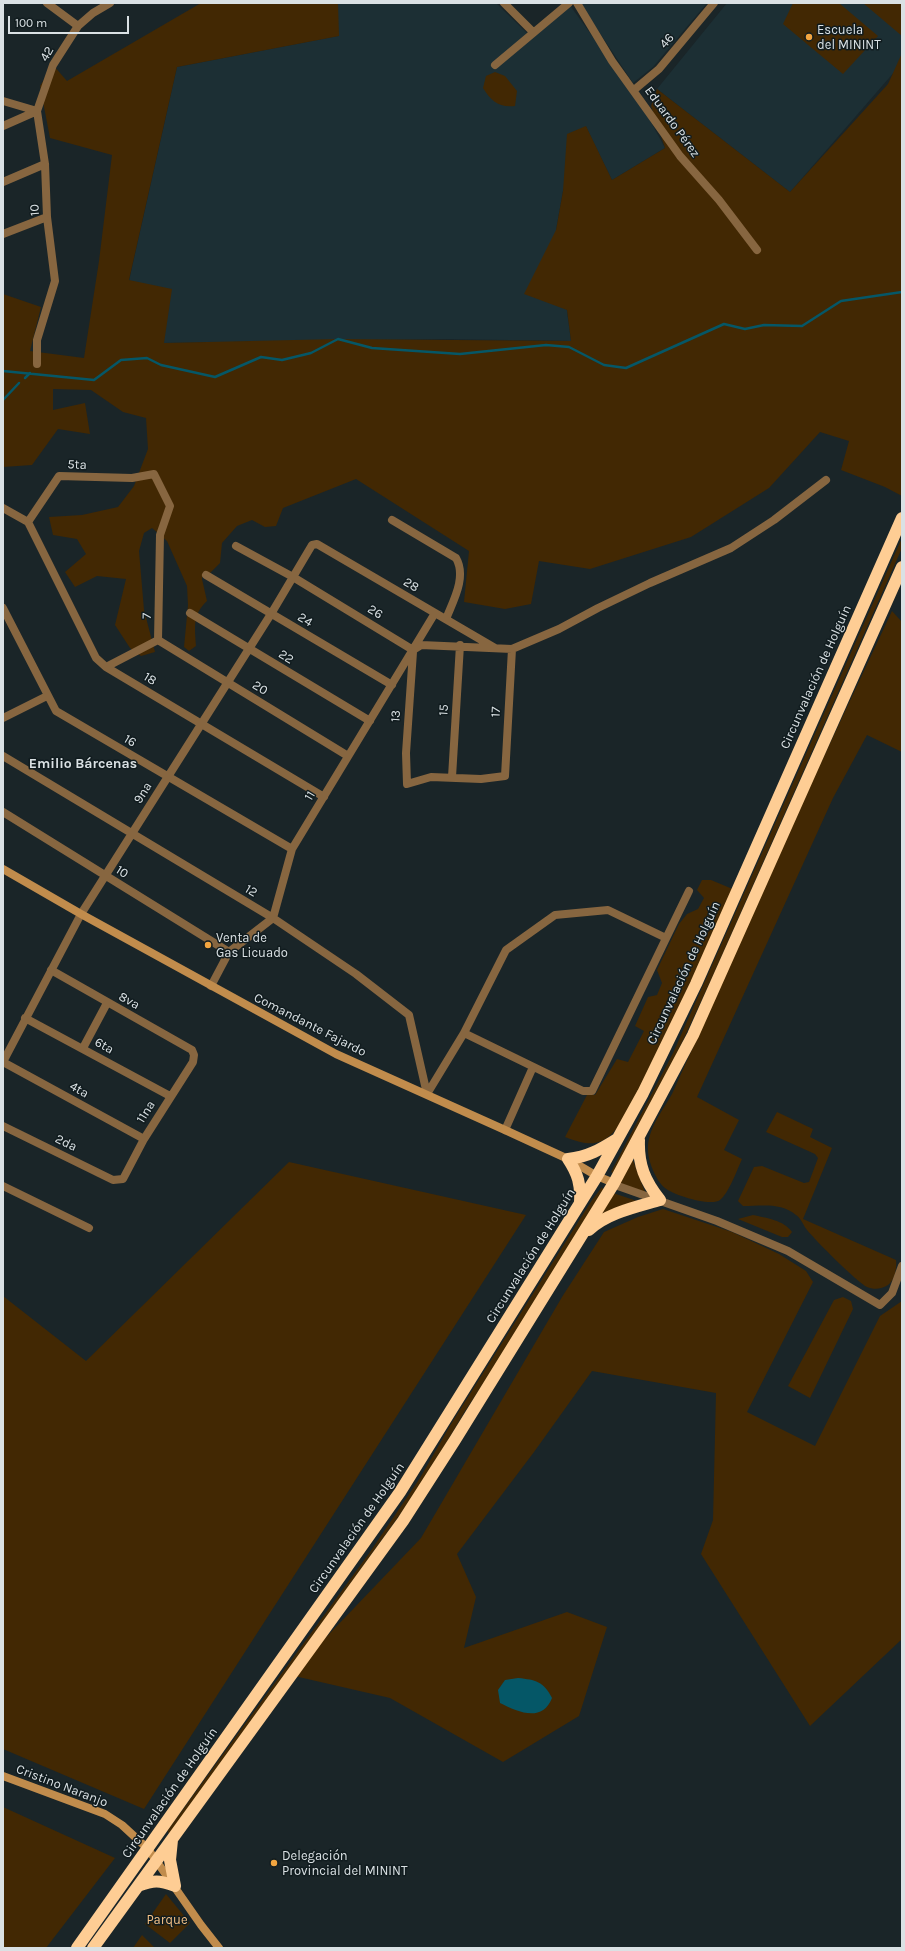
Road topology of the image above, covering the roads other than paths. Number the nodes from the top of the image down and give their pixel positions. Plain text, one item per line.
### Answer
1 (47, 3) edge
2 (96, 3) edge
3 (110, 3) edge
4 (504, 3) edge
5 (569, 3) edge
6 (577, 3) edge
7 (714, 3) edge
8 (93, 13) junction
9 (78, 26) junction
10 (533, 32) junction
11 (495, 65) dead end
12 (634, 90) junction
13 (3, 101) edge
14 (37, 111) junction
15 (3, 126) edge
16 (45, 164) junction
17 (3, 182) edge
18 (47, 217) junction
19 (3, 234) edge
20 (757, 250) dead end
21 (37, 364) dead end
22 (154, 474) joint
23 (826, 480) dead end
24 (3, 508) edge
25 (902, 518) edge
26 (392, 520) dead end
27 (28, 522) junction
28 (315, 544) joint
29 (236, 546) dead end
30 (902, 568) edge
31 (206, 575) dead end
32 (293, 577) junction
33 (3, 608) edge
34 (190, 613) dead end
35 (435, 613) junction
36 (271, 614) junction
37 (446, 619) junction
38 (158, 640) junction
39 (460, 645) junction
40 (495, 648) junction
41 (248, 649) junction
42 (512, 649) junction
43 (413, 650) junction
44 (106, 667) junction
45 (227, 682) junction
46 (392, 685) junction
47 (47, 696) junction
48 (4, 715) edge
49 (370, 721) junction
50 (201, 724) junction
51 (3, 756) edge
52 (348, 756) junction
53 (452, 777) junction
54 (167, 778) junction
55 (324, 797) junction
56 (3, 812) edge
57 (132, 833) junction
58 (292, 849) junction
59 (3, 869) edge
60 (106, 876) junction
61 (689, 891) dead end
62 (81, 914) junction
63 (273, 918) junction
64 (666, 938) junction
65 (229, 952) junction
66 (51, 970) junction
67 (211, 986) junction
68 (107, 1003) junction
69 (25, 1018) junction
70 (464, 1033) junction
71 (83, 1048) junction
72 (194, 1055) joint
73 (3, 1062) edge
74 (533, 1067) junction
75 (427, 1094) junction
76 (170, 1096) junction
77 (3, 1126) edge
78 (505, 1130) junction
79 (640, 1136) junction
80 (144, 1139) junction
81 (618, 1139) junction
82 (568, 1159) junction
83 (597, 1176) junction
84 (119, 1180) joint
85 (614, 1183) junction
86 (3, 1186) edge
87 (660, 1200) junction
88 (580, 1206) junction
89 (89, 1228) dead end
90 (581, 1238) junction
91 (902, 1266) edge
92 (3, 1776) edge
93 (172, 1838) junction
94 (148, 1849) junction
95 (156, 1861) junction
96 (138, 1886) junction
97 (175, 1886) junction
98 (78, 1948) edge
99 (93, 1948) edge
100 (219, 1948) edge

1 - 9 street
2 - 8 street
3 - 8 street, 42
4 - 10 street
5 - 10 street
6 - 12 street, Eduardo Pérez
7 - 12 street, 46
8 - 9 street, 42
9 - 14 street, 42
10 - 11 street
12 - 20 street, Eduardo Pérez
13 - 14 street
14 - 15 street
14 - 16 street, 10
16 - 17 street
16 - 18 street, 10
18 - 19 street
18 - 21 street, 10
22 - 27 street, 5ta
22 - 38 street, 7
23 - 42 street
24 - 27 street
25 - 81 highway, Circunvalación de Holguín
26 - 37 street
27 - 44 street, 18
28 - 32 street, 9na
28 - 35 street, 28
29 - 32 street, 26
30 - 79 highway
31 - 36 street, 24
32 - 36 street, 9na
32 - 43 street, 26
33 - 47 street, 16
34 - 41 street, 22
35 - 37 street, 28
35 - 43 street, 11
36 - 41 street, 9na
36 - 46 street, 24
37 - 40 street, 28
38 - 44 street
38 - 45 street, 20
39 - 40 street
39 - 43 street
39 - 53 street, 15
40 - 42 street
41 - 45 street, 9na
41 - 49 street, 22
42 - 53 street, 17
43 - 46 street, 11
43 - 53 street, 13
44 - 50 street, 18
45 - 50 street, 9na
45 - 52 street, 20
46 - 49 street, 11
47 - 48 street
47 - 54 street, 16
49 - 52 street, 11
50 - 54 street, 9na
50 - 55 street, 18
51 - 57 street, 12
52 - 55 street, 11
54 - 57 street, 9na
54 - 58 street, 16
55 - 58 street, 11
56 - 60 street, 10
57 - 60 street, 9na
57 - 63 street, 12
58 - 63 street, 11
59 - 62 street, Comandante Fajardo
60 - 62 street, 9na
60 - 65 street, 10
61 - 64 street
62 - 66 street, 9na
62 - 67 street, Comandante Fajardo
63 - 65 street
63 - 75 street, 12
64 - 70 street
64 - 74 street
65 - 67 street
66 - 68 street, 8va
66 - 69 street, 9na
67 - 75 street, Comandante Fajardo
68 - 71 street
68 - 72 street, 8va
69 - 71 street, 6ta
69 - 73 street, 9na
70 - 74 street
70 - 75 street
71 - 76 street, 6ta
72 - 76 street, 11na
73 - 80 street, 4ta
74 - 78 street
75 - 78 street, Comandante Fajardo
76 - 80 street, 11na
77 - 84 street, 2da
78 - 82 street, Comandante Fajardo
79 - 85 highway
79 - 87 highway
80 - 84 street, 11na
81 - 82 highway
81 - 83 highway, Circunvalación de Holguín
82 - 83 street, Comandante Fajardo
82 - 88 highway
83 - 85 street, Comandante Fajardo
83 - 88 highway, Circunvalación de Holguín
85 - 87 street
85 - 90 highway
86 - 89 street
87 - 90 highway
87 - 91 street
88 - 94 highway, Circunvalación de Holguín
90 - 93 highway
92 - 94 street, Cristino Naranjo
93 - 95 highway
93 - 97 highway
94 - 95 street, Cristino Naranjo
94 - 98 highway, Circunvalación de Holguín
95 - 96 highway
95 - 97 street, Cristino Naranjo
96 - 97 highway
96 - 99 highway
97 - 100 street, Cristino Naranjo

